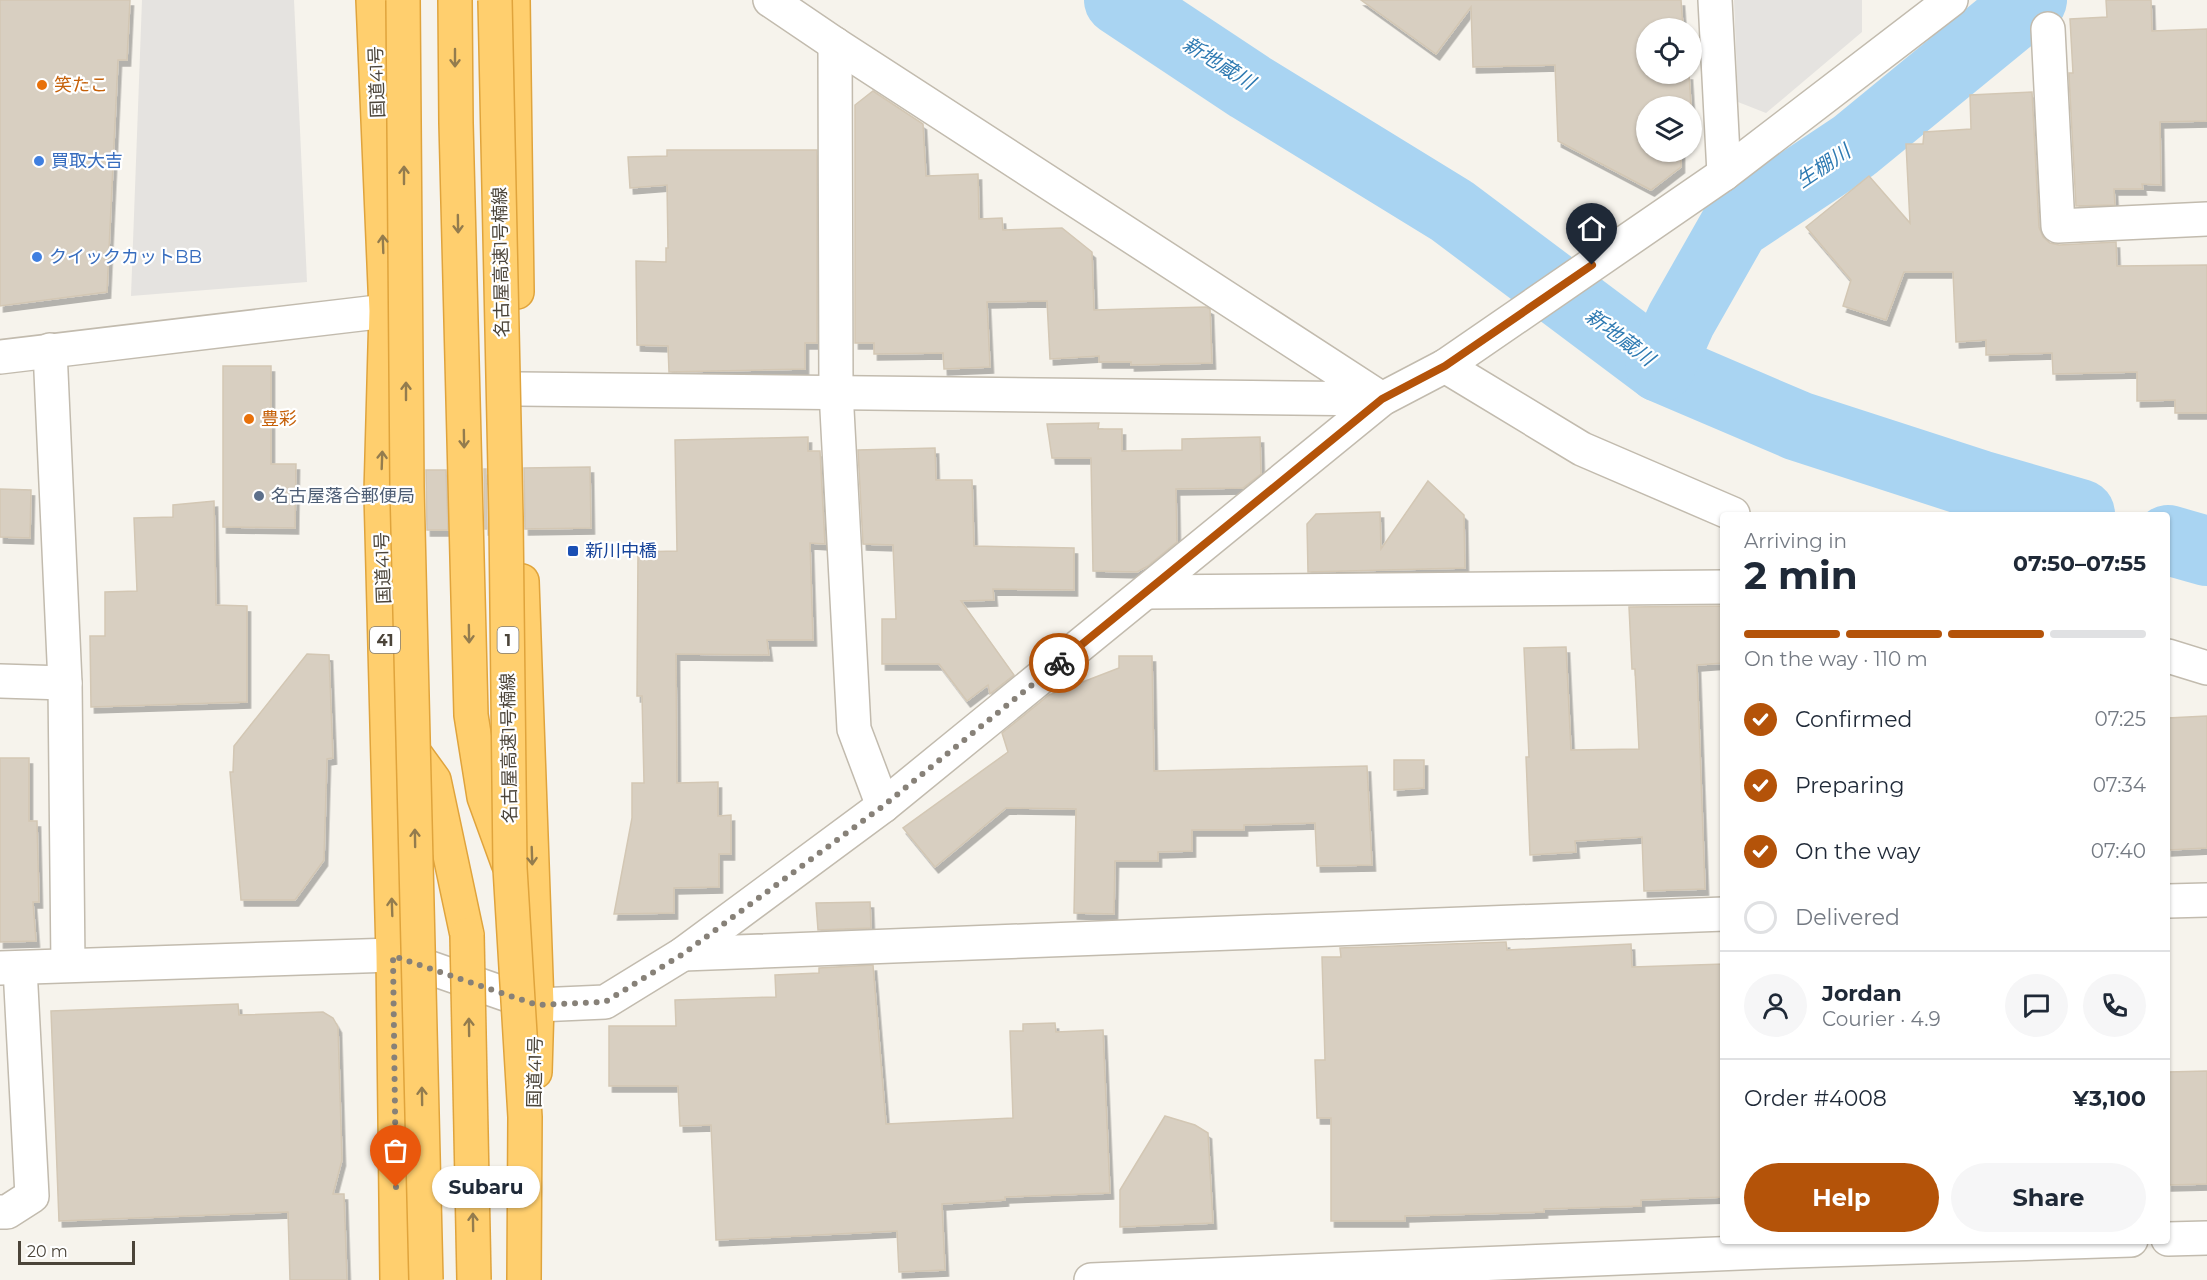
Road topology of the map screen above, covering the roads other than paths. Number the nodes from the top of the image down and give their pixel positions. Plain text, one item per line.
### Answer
1 (373, 0) edge
2 (403, 0) edge
3 (455, 0) edge
4 (495, 0) edge
5 (513, 0) edge
6 (770, 0) edge
7 (1714, 0) edge
8 (1951, 0) edge
9 (2048, 29) dead end
10 (835, 44) junction
11 (1724, 174) junction
12 (2207, 219) edge
13 (386, 311) junction
14 (50, 350) junction
15 (0, 357) edge
16 (1445, 366) junction
17 (519, 389) junction
18 (836, 392) junction
19 (1382, 399) junction
20 (381, 493) junction
21 (1728, 512) edge
22 (1720, 587) edge
23 (1146, 592) junction
24 (2170, 657) edge
25 (2207, 668) edge
26 (0, 681) edge
27 (65, 682) junction
28 (883, 806) junction
29 (510, 868) junction
30 (2207, 900) edge
31 (2170, 901) edge
32 (1720, 914) edge
33 (683, 954) junction
34 (393, 956) junction
35 (69, 965) junction
36 (10, 968) edge
37 (537, 1005) junction
38 (0, 1212) edge
39 (2207, 1238) edge
40 (2170, 1239) edge
41 (2050, 1244) edge
42 (1765, 1258) edge
43 (1434, 1273) edge
44 (397, 1280) edge
45 (426, 1280) edge
46 (474, 1280) edge
47 (524, 1280) edge
48 (531, 1280) edge
49 (1091, 1280) edge

13 -> 1 highway, 国道41号 / 41
45 -> 2 highway, bridge
3 -> 29 highway
4 - 29 highway, 名古屋高速1号楠線 / 1, bridge
5 - 17 highway, 国道41号
6 - 10 street
7 - 11 street
8 - 11 street
9 - 12 street
10 - 18 street
10 - 19 street
11 - 16 street
13 - 14 street
20 -> 13 highway, 国道41号 / 41
14 - 15 street
14 - 27 street
16 - 19 street
16 - 21 street
17 - 18 street
17 -> 37 highway, 国道41号
18 - 19 street
18 - 28 street
19 - 23 street
34 -> 20 highway, 国道41号 / 41
46 -> 20 highway, bridge
22 - 23 street
23 - 28 street
24 - 25 street
26 - 27 street
27 - 35 street
28 - 33 street
29 - 47 highway, 名古屋高速1号楠線 / 1, bridge
30 - 31 street
32 - 33 street
33 - 37 street
34 - 35 street
34 - 37 street
34 - 44 highway, 国道41号 / 41
35 - 36 street
36 - 38 street
37 - 48 highway, 国道41号
39 - 40 street
41 - 42 street
42 - 43 street
43 - 49 street

